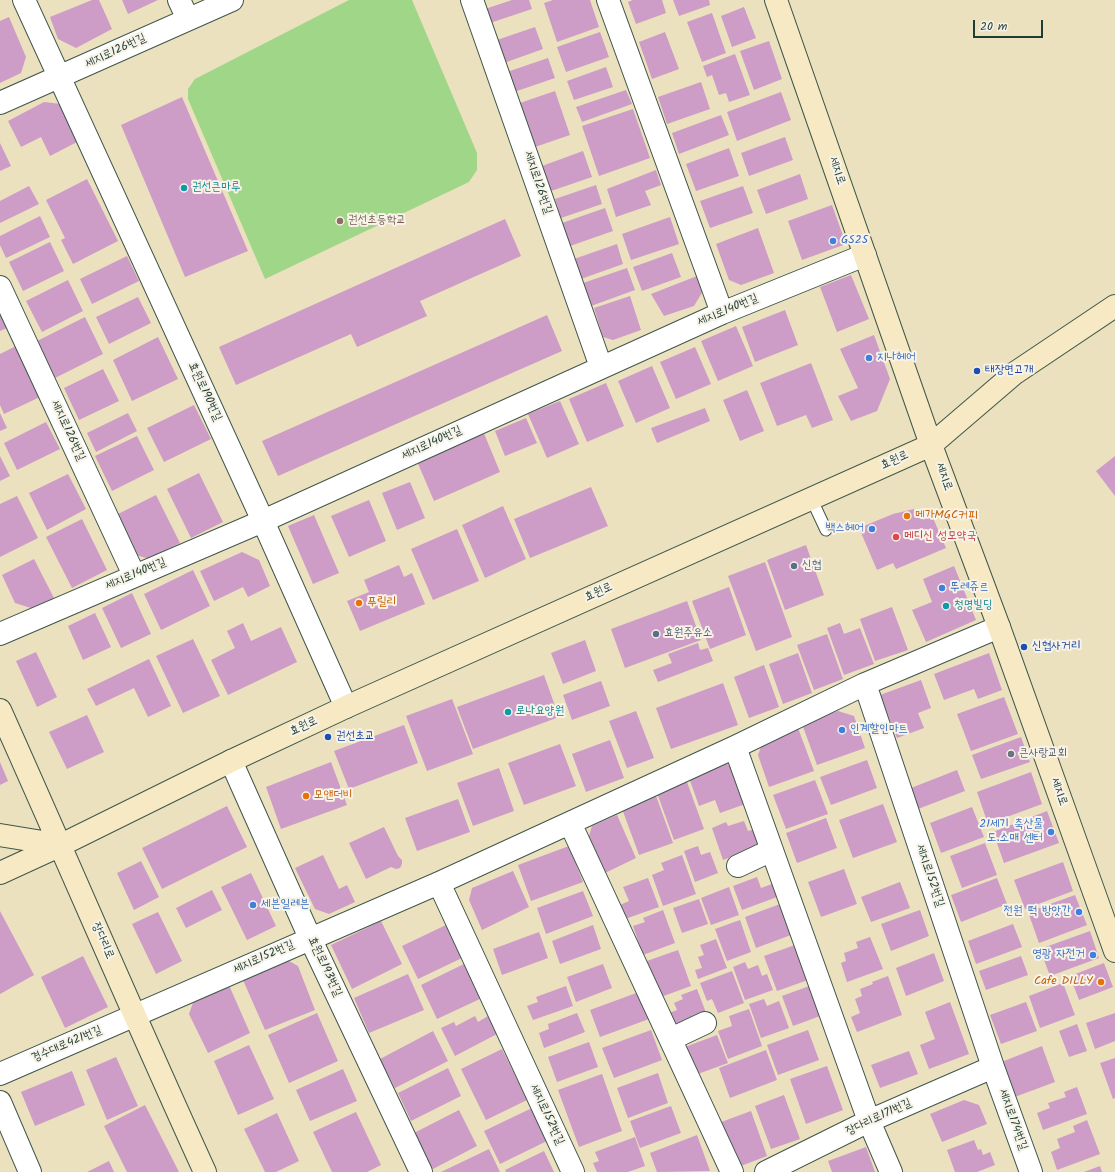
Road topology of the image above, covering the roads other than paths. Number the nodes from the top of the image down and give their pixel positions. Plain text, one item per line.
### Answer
1 (24, 0) edge
2 (232, 0) edge
3 (472, 0) edge
4 (608, 0) edge
5 (776, 0) edge
6 (184, 10) edge
7 (59, 78) junction
8 (0, 104) edge
9 (866, 255) junction
10 (0, 287) edge
11 (1115, 306) edge
12 (722, 313) junction
13 (602, 367) junction
14 (931, 445) junction
15 (811, 498) junction
16 (263, 521) junction
17 (826, 530) dead end
18 (134, 575) junction
19 (999, 627) junction
20 (0, 634) edge
21 (865, 684) junction
22 (346, 707) junction
23 (0, 710) edge
24 (735, 747) junction
25 (231, 761) junction
26 (570, 823) junction
27 (0, 835) edge
28 (61, 845) junction
29 (772, 850) junction
30 (738, 866) dead end
31 (0, 873) edge
32 (439, 883) junction
33 (310, 938) junction
34 (1115, 951) edge
35 (134, 1016) junction
36 (705, 1023) dead end
37 (671, 1039) junction
38 (993, 1067) junction
39 (0, 1074) edge
40 (0, 1102) edge
41 (869, 1121) junction
42 (30, 1172) edge
43 (205, 1172) edge
44 (421, 1172) edge
45 (573, 1172) edge
46 (732, 1172) edge
47 (766, 1172) edge
48 (891, 1172) edge
49 (1030, 1172) edge

1 - 7 street, 효원로190번길
2 - 6 street, 세지로126번길
3 - 13 street, 세지로126번길
4 - 12 street
5 - 9 street, 세지로
6 - 7 street, 세지로126번길
7 - 8 street, 세지로126번길
7 - 16 street, 효원로190번길
9 - 12 street, 세지로140번길
9 - 14 street, 세지로
10 - 18 street, 세지로126번길
11 - 14 street, 효원로
12 - 13 street, 세지로140번길
13 - 16 street, 세지로140번길
14 - 15 street, 효원로
14 - 19 street, 세지로
15 - 17 lane
15 - 22 street, 효원로
16 - 18 street, 세지로140번길
16 - 22 street, 효원로190번길
18 - 20 street, 세지로140번길
19 - 21 street, 세지로152번길
19 - 34 street, 세지로
21 - 24 street, 세지로152번길
21 - 38 street, 세지로152번길
22 - 25 street, 효원로
23 - 28 street, 장다리로
24 - 26 street, 세지로152번길
24 - 29 street
25 - 28 street, 효원로
25 - 33 street, 효원로193번길
26 - 32 street, 세지로152번길
26 - 37 street
27 - 28 street
28 - 31 street, 효원로
28 - 35 street, 장다리로
29 - 30 street
29 - 41 street
32 - 33 street, 세지로152번길
32 - 45 street, 세지로152번길
33 - 35 street, 세지로152번길
33 - 44 street, 효원로193번길
35 - 39 street, 경수대로421번길
35 - 43 street, 장다리로
36 - 37 street
37 - 46 street
38 - 41 street, 장다리로171번길
38 - 49 street, 세지로174번길
40 - 42 street
41 - 47 street, 장다리로171번길
41 - 48 street

